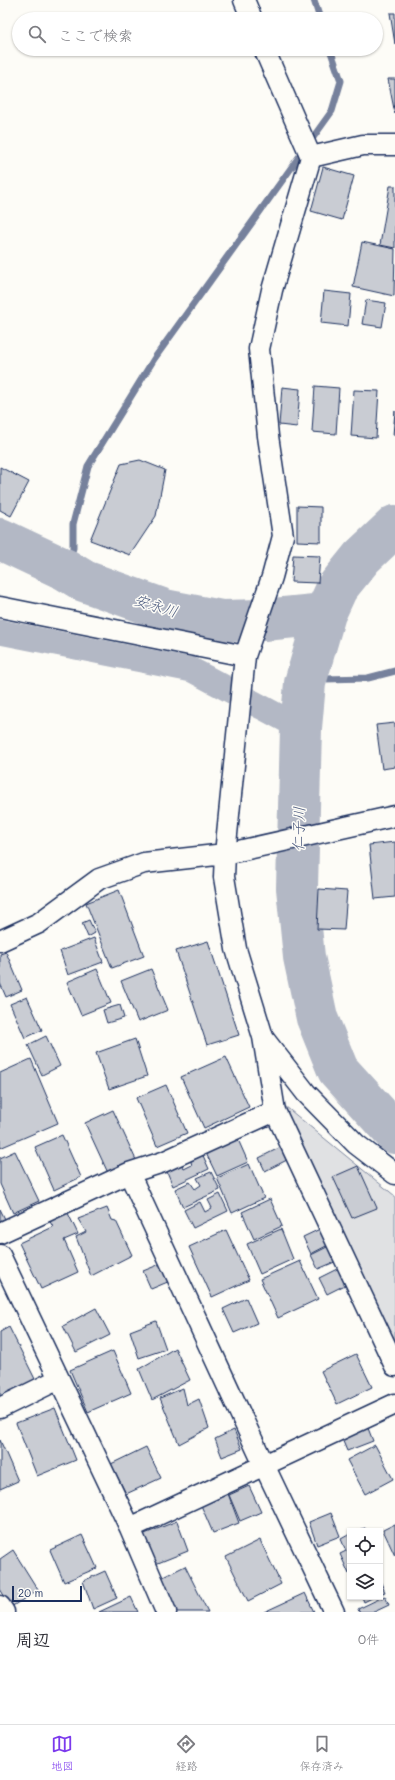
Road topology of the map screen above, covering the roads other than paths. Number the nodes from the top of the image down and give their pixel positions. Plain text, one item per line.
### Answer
1 (244, 0) edge
2 (249, 12) edge
3 (267, 56) edge
4 (395, 145) edge
5 (311, 157) junction
6 (0, 607) edge
7 (245, 656) junction
8 (389, 818) edge
9 (225, 854) junction
10 (0, 941) edge
11 (263, 1037) junction
12 (275, 1111) junction
13 (129, 1173) junction
14 (395, 1174) edge
15 (0, 1233) edge
16 (0, 1255) edge
17 (395, 1366) edge
18 (59, 1379) junction
19 (395, 1404) edge
20 (0, 1408) edge
21 (264, 1465) junction
22 (130, 1528) junction
23 (0, 1606) edge
24 (4, 1612) edge
25 (166, 1612) edge
26 (334, 1612) edge

1 - 2 street
3 - 5 street
4 - 5 street
5 - 7 street
6 - 7 street
7 - 9 street
8 - 9 street
9 - 10 street
9 - 11 street
11 - 12 street
11 - 14 street
12 - 13 street
12 - 17 street
13 - 15 street
13 - 21 street
16 - 18 street
18 - 20 street
18 - 22 street
19 - 21 street
21 - 22 street
21 - 26 street
22 - 25 street
23 - 24 street

